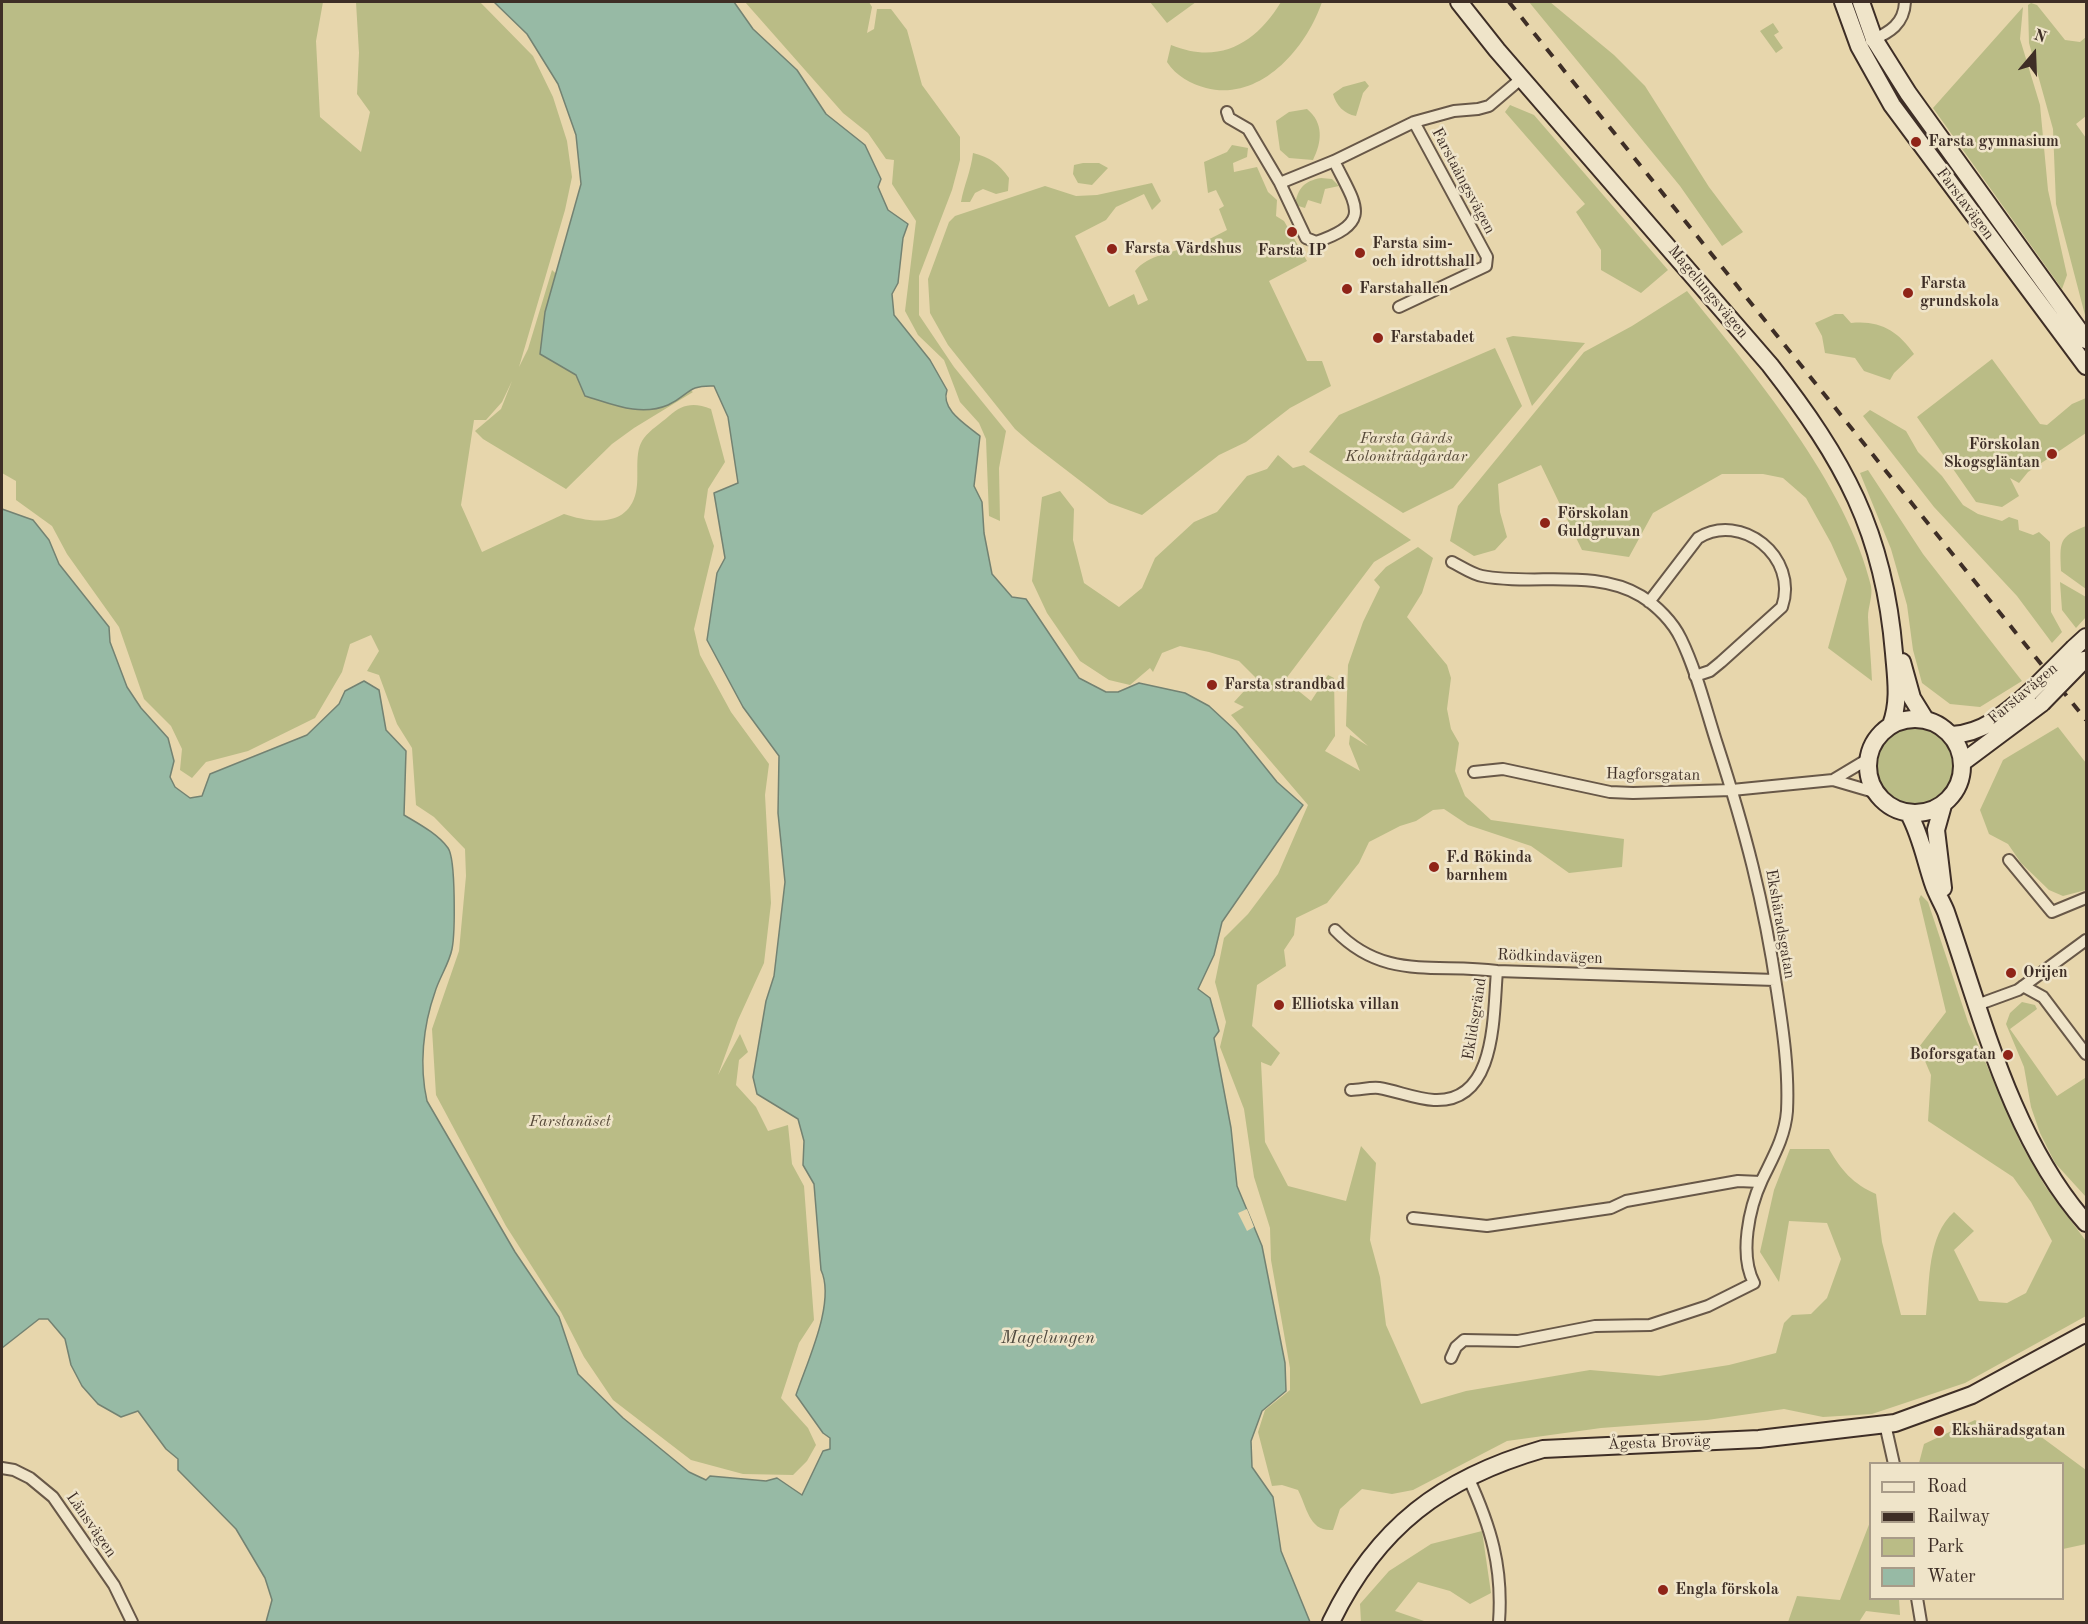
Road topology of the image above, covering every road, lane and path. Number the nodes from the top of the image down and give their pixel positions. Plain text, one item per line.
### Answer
1 (1459, 2) edge
2 (1843, 2) edge
3 (1861, 2) edge
4 (1905, 2) edge
5 (1866, 42) junction
6 (1522, 78) junction
7 (1227, 112) dead end
8 (1414, 122) junction
9 (1334, 161) junction
10 (1280, 183) junction
11 (1399, 307) dead end
12 (2086, 340) edge
13 (2086, 366) edge
14 (1452, 562) dead end
15 (1649, 602) junction
16 (1891, 620) junction
17 (2083, 651) edge
18 (1695, 676) junction
19 (2035, 698) junction
20 (1925, 719) junction
21 (1891, 725) junction
22 (1952, 735) junction
23 (1868, 759) junction
24 (1963, 762) junction
25 (1474, 772) dead end
26 (1833, 780) junction
27 (1732, 790) junction
28 (1874, 792) junction
29 (1943, 805) junction
30 (1909, 814) junction
31 (2009, 860) dead end
32 (2086, 898) edge
33 (1945, 910) junction
34 (1335, 930) dead end
35 (2086, 940) edge
36 (1497, 971) junction
37 (1775, 980) junction
38 (2023, 986) junction
39 (1977, 1005) junction
40 (2086, 1054) edge
41 (1352, 1090) dead end
42 (2039, 1157) junction
43 (1761, 1182) junction
44 (2086, 1207) edge
45 (1413, 1218) dead end
46 (2086, 1223) edge
47 (2086, 1322) edge
48 (2086, 1333) edge
49 (2039, 1357) junction
50 (1451, 1358) dead end
51 (1885, 1424) junction
52 (1894, 1462) edge
53 (2, 1468) edge
54 (1468, 1477) junction
55 (1917, 1600) edge
56 (1332, 1621) edge
57 (132, 1623) edge
58 (1499, 1623) edge
59 (1921, 1623) edge

1 - 6 main road, Magelungsvägen
2 - 5 main road, Farstavägen
3 - 5 main road, Farstavägen
4 - 5 street
5 - 12 main road, Farstavägen
5 - 13 main road, Farstavägen
6 - 8 street, Farstaängsvägen
6 - 16 main road, Magelungsvägen
7 - 10 street
8 - 9 street, Farstaängsvägen
8 - 11 street, Farstaängsvägen
9 - 10 street, Farstaängsvägen
9 - 10 street
14 - 15 street, Ekshäradsgatan
15 - 18 street, Ekshäradsgatan
15 - 18 street
16 - 20 main road, Magelungsvägen
16 - 21 main road, Magelungsvägen
17 - 19 main road, Farstavägen, bridge
18 - 27 street, Ekshäradsgatan
19 - 22 main road, Farstavägen
19 - 24 main road, Farstavägen
20 - 21 main road
20 - 22 main road
21 - 23 main road
22 - 24 main road
23 - 26 street, Hagforsgatan
23 - 28 main road
24 - 29 main road
25 - 27 street, Hagforsgatan
26 - 27 street, Hagforsgatan
26 - 28 street, Hagforsgatan
27 - 37 street, Ekshäradsgatan
28 - 30 main road
29 - 30 main road
29 - 33 main road
30 - 33 main road
31 - 32 street
33 - 39 main road
34 - 36 street, Rödkindavägen
35 - 38 street
36 - 37 street, Rödkindavägen
36 - 41 street, Eklidsgränd
37 - 43 street, Ekshäradsgatan
38 - 39 street
38 - 40 street
39 - 42 main road
42 - 44 main road
42 - 46 main road
43 - 45 street
43 - 50 street, Ekshäradsgatan
47 - 49 main road, Ågesta Broväg
48 - 49 main road, Ågesta Broväg
49 - 51 main road, Ågesta Broväg
51 - 52 street
51 - 54 main road, Ågesta Broväg
53 - 57 street, Länsvägen
54 - 56 main road, Ågesta Broväg
54 - 58 street
55 - 59 street

